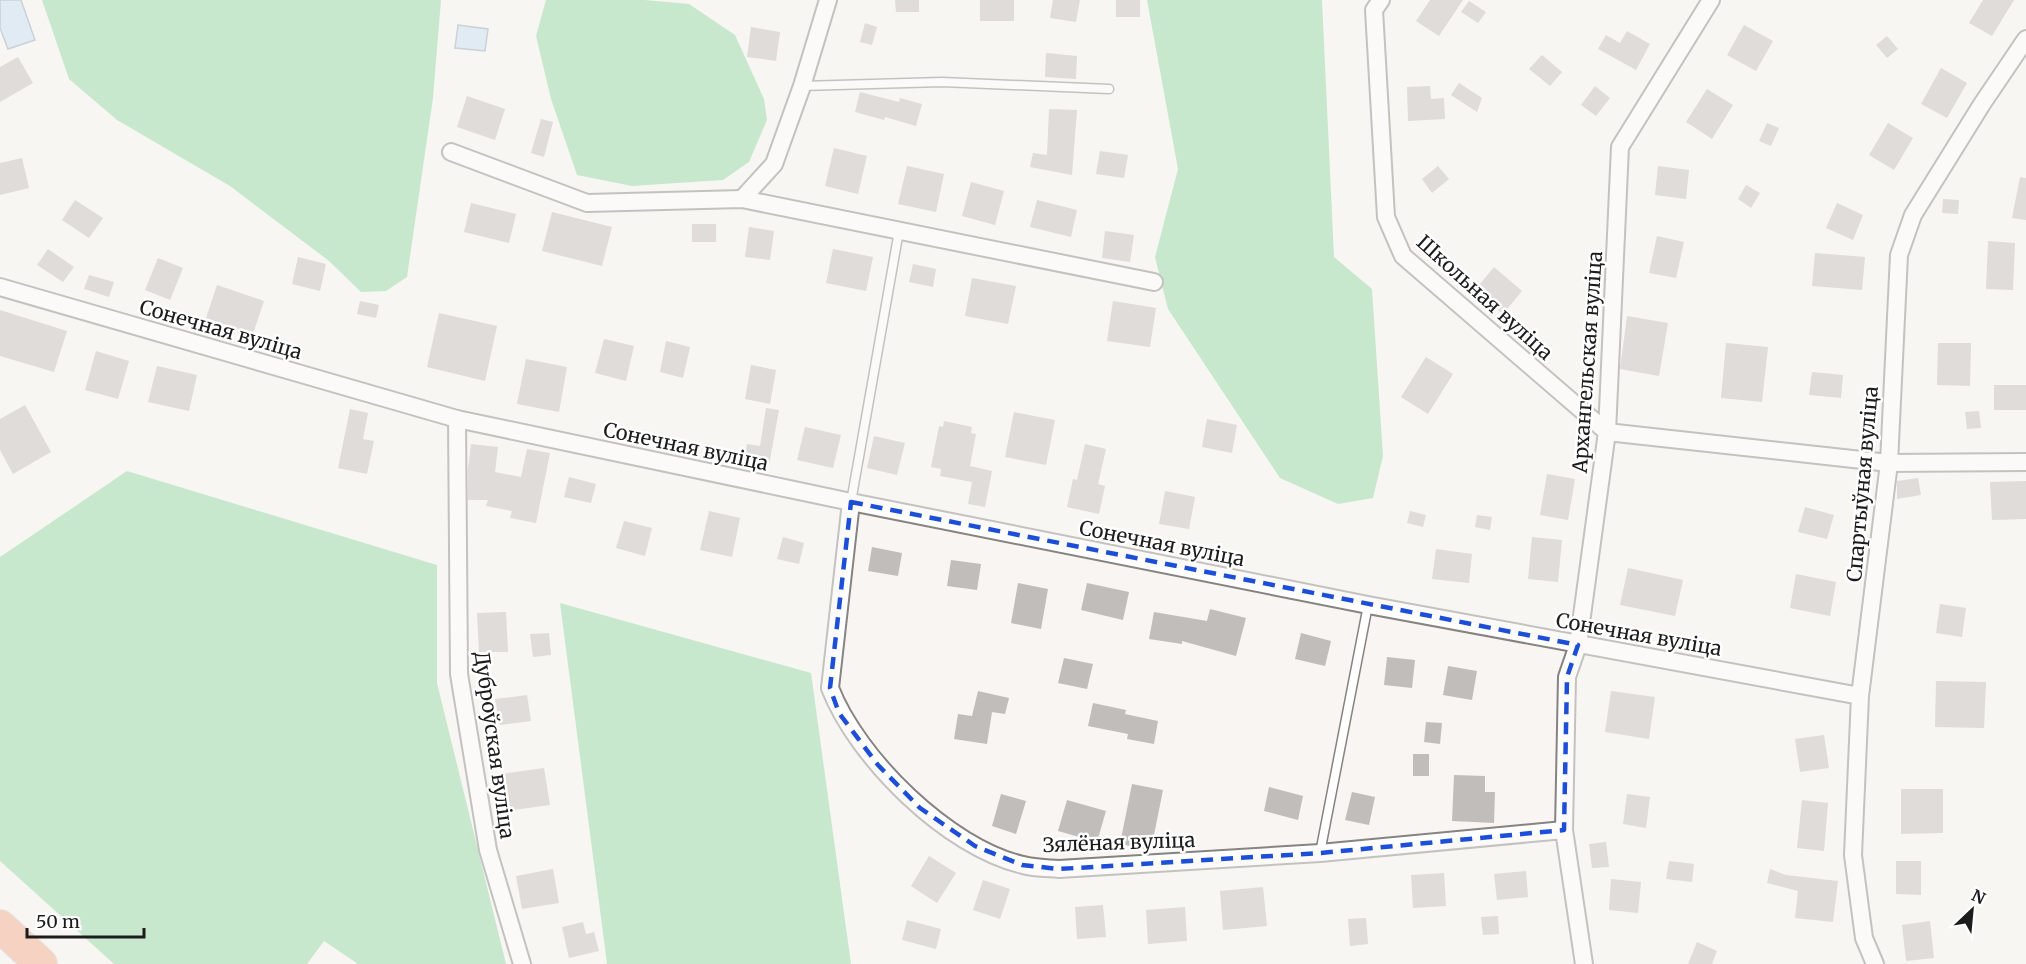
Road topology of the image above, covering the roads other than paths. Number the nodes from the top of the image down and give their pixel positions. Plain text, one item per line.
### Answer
1 (828, 0) edge
2 (1381, 0) edge
3 (1711, 0) edge
4 (2026, 39) edge
5 (802, 86) junction
6 (1109, 89) dead end
7 (451, 152) dead end
8 (742, 199) junction
9 (899, 231) junction
10 (1154, 282) dead end
11 (0, 287) edge
12 (457, 419) junction
13 (1607, 432) junction
14 (2026, 462) edge
15 (1889, 463) junction
16 (851, 502) junction
17 (1368, 605) junction
18 (1578, 645) junction
19 (1860, 696) junction
20 (1564, 830) junction
21 (1320, 854) junction
22 (0, 926) edge
23 (0, 946) edge
24 (19, 964) edge
25 (40, 964) edge
26 (522, 964) edge
27 (1584, 964) edge
28 (1875, 964) edge

1 - 5 street
2 - 13 street, Школьная вуліца
3 - 13 street, Архангельская вуліца
4 - 15 street, Спартыўная вуліца
5 - 6 lane
5 - 8 street
7 - 8 street
8 - 9 street
9 - 10 street
9 - 16 lane
11 - 12 street, Сонечная вуліца
12 - 16 street, Сонечная вуліца
12 - 26 street, Дуброўская вуліца
13 - 15 street
13 - 18 street, Архангельская вуліца
14 - 15 street
15 - 19 street, Спартыўная вуліца
16 - 17 street, Сонечная вуліца
16 - 21 street, Зялёная вуліца
17 - 18 street, Сонечная вуліца
17 - 21 lane
18 - 19 street, Сонечная вуліца
18 - 20 street, Архангельская вуліца
19 - 28 street, Спартыўная вуліца
20 - 21 street, Зялёная вуліца
20 - 27 street, Архангельская вуліца
22 - 25 highway
23 - 24 highway

